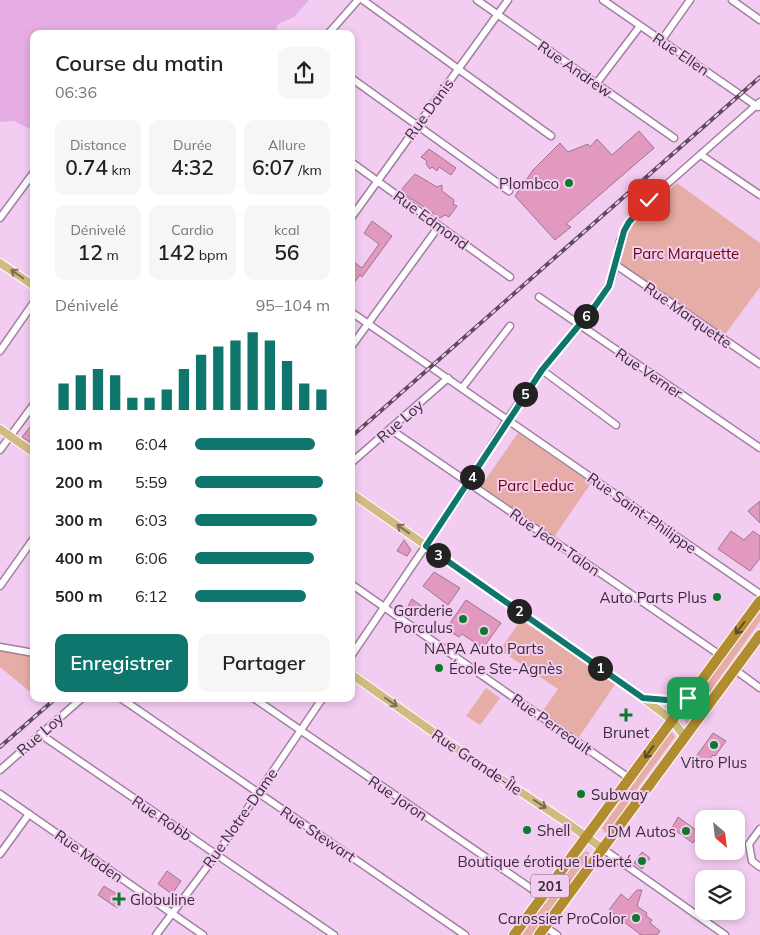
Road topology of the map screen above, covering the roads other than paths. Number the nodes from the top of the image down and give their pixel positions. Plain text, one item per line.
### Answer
1 (358, 0) edge
2 (363, 0) edge
3 (477, 0) edge
4 (508, 0) edge
5 (603, 0) edge
6 (690, 0) edge
7 (732, 0) edge
8 (497, 14) junction
9 (760, 20) edge
10 (640, 26) junction
11 (332, 30) edge
12 (661, 41) junction
13 (458, 69) junction
14 (355, 81) edge
15 (596, 84) junction
16 (759, 105) edge
17 (417, 125) junction
18 (551, 136) dead end
19 (674, 138) dead end
20 (701, 155) junction
21 (355, 165) edge
22 (30, 177) edge
23 (378, 181) junction
24 (509, 191) dead end
25 (760, 195) edge
26 (355, 213) edge
27 (0, 218) edge
28 (439, 226) junction
29 (0, 262) edge
30 (616, 265) junction
31 (510, 277) dead end
32 (30, 283) edge
33 (539, 297) dead end
34 (30, 308) edge
35 (355, 315) edge
36 (368, 323) junction
37 (579, 325) junction
38 (510, 326) dead end
39 (355, 341) edge
40 (0, 351) edge
41 (760, 364) edge
42 (542, 370) junction
43 (448, 378) junction
44 (462, 388) junction
45 (30, 409) edge
46 (507, 420) junction
47 (616, 425) dead end
48 (0, 429) edge
49 (390, 429) junction
50 (10, 436) junction
51 (760, 448) edge
52 (0, 450) edge
53 (30, 450) edge
54 (355, 459) edge
55 (469, 482) junction
56 (355, 496) edge
57 (30, 544) edge
58 (426, 546) junction
59 (0, 586) edge
60 (355, 587) edge
61 (760, 594) edge
62 (760, 601) edge
63 (384, 608) junction
64 (760, 635) edge
65 (0, 647) edge
66 (355, 650) edge
67 (30, 652) edge
68 (720, 655) junction
69 (734, 670) junction
70 (355, 677) edge
71 (760, 688) edge
72 (643, 698) junction
73 (688, 698) junction
74 (77, 702) edge
75 (126, 702) edge
76 (258, 702) edge
77 (320, 702) edge
78 (672, 720) junction
79 (300, 731) junction
80 (40, 734) junction
81 (685, 737) junction
82 (0, 770) edge
83 (629, 778) junction
84 (258, 793) junction
85 (0, 794) edge
86 (29, 814) junction
87 (760, 829) edge
88 (586, 836) junction
89 (602, 849) junction
90 (0, 854) edge
91 (216, 855) junction
92 (760, 867) edge
93 (542, 896) junction
94 (172, 913) junction
95 (542, 931) edge
96 (156, 935) edge
97 (203, 935) edge
98 (334, 935) edge
99 (465, 935) edge
100 (514, 935) edge
101 (556, 935) edge
102 (725, 935) edge

1 - 11 street
2 - 13 street
3 - 8 street, Rue Andrew
4 - 8 street, Rue Danis
5 - 10 street, Rue Ellen
6 - 12 street
7 - 9 street
8 - 13 street, Rue Danis
8 - 15 street, Rue Andrew
10 - 12 street, Rue Ellen
10 - 15 street
12 - 16 street, Rue Ellen
13 - 17 street, Rue Danis
13 - 18 street
14 - 17 street
15 - 19 street, Rue Andrew
16 - 20 street
17 - 23 street, Rue Danis
17 - 24 street
20 - 25 street
20 - 30 street
21 - 23 street, Rue Edmond
22 - 27 street
23 - 26 street, Rue Danis
23 - 28 street, Rue Edmond
28 - 31 street, Rue Edmond
28 - 36 street
32 -> 29 main road
30 - 37 street
30 - 41 street, Rue Marquette
33 - 37 street, Rue Verner
34 - 40 street
35 - 36 street, Rue Saint-Philippe
36 - 39 street
36 - 43 street, Rue Saint-Philippe
37 - 42 street
37 - 51 street, Rue Verner
38 - 44 street
42 - 46 street
42 - 47 street
43 - 44 street, Rue Saint-Philippe
43 - 49 street, Rue Loy
44 - 46 street, Rue Saint-Philippe
45 - 50 street
46 - 55 street
46 - 61 street, Rue Saint-Philippe
48 - 50 main road
49 - 54 street, Rue Loy
49 - 55 street, Rue Jean-Talon
50 - 52 street
50 - 53 main road
55 - 58 street
55 - 68 street, Rue Jean-Talon
58 -> 56 main road
57 - 59 street
58 - 63 street
58 - 72 main road
60 - 63 street, Rue Perreault
62 -> 68 highway, 201
63 - 66 street
63 - 83 street, Rue Perreault
64 - 69 highway, 201
65 - 67 street
68 - 73 highway, 201
69 - 71 street
69 - 81 highway, 201
70 -> 88 main road, Rue Grande-Île
72 - 73 main road
72 - 78 main road
73 - 78 highway, 201
74 - 80 street, Rue Loy
75 - 84 street, Rue Stewart
76 - 79 street, Rue Joron
77 - 79 street, Rue Notre-Dame
78 - 81 main road
78 -> 83 highway, 201
79 - 84 street, Rue Notre-Dame
79 - 93 street, Rue Joron
80 - 82 street, Rue Loy
80 - 91 street, Rue Robb
81 - 89 highway, 201
83 - 88 highway, 201
84 - 91 street, Rue Notre-Dame
84 - 99 street, Rue Stewart
85 - 86 street, Rue Maden
86 - 90 street
86 - 94 street, Rue Maden
87 - 92 street
88 - 89 main road, Rue Grande-Île
88 - 93 highway, 201
89 - 95 highway, 201
89 - 102 street
91 - 94 street, Rue Notre-Dame
91 - 98 street, Rue Robb
93 - 100 highway, 201
94 - 96 street, Rue Notre-Dame
94 - 97 street, Rue Maden
95 - 101 street

